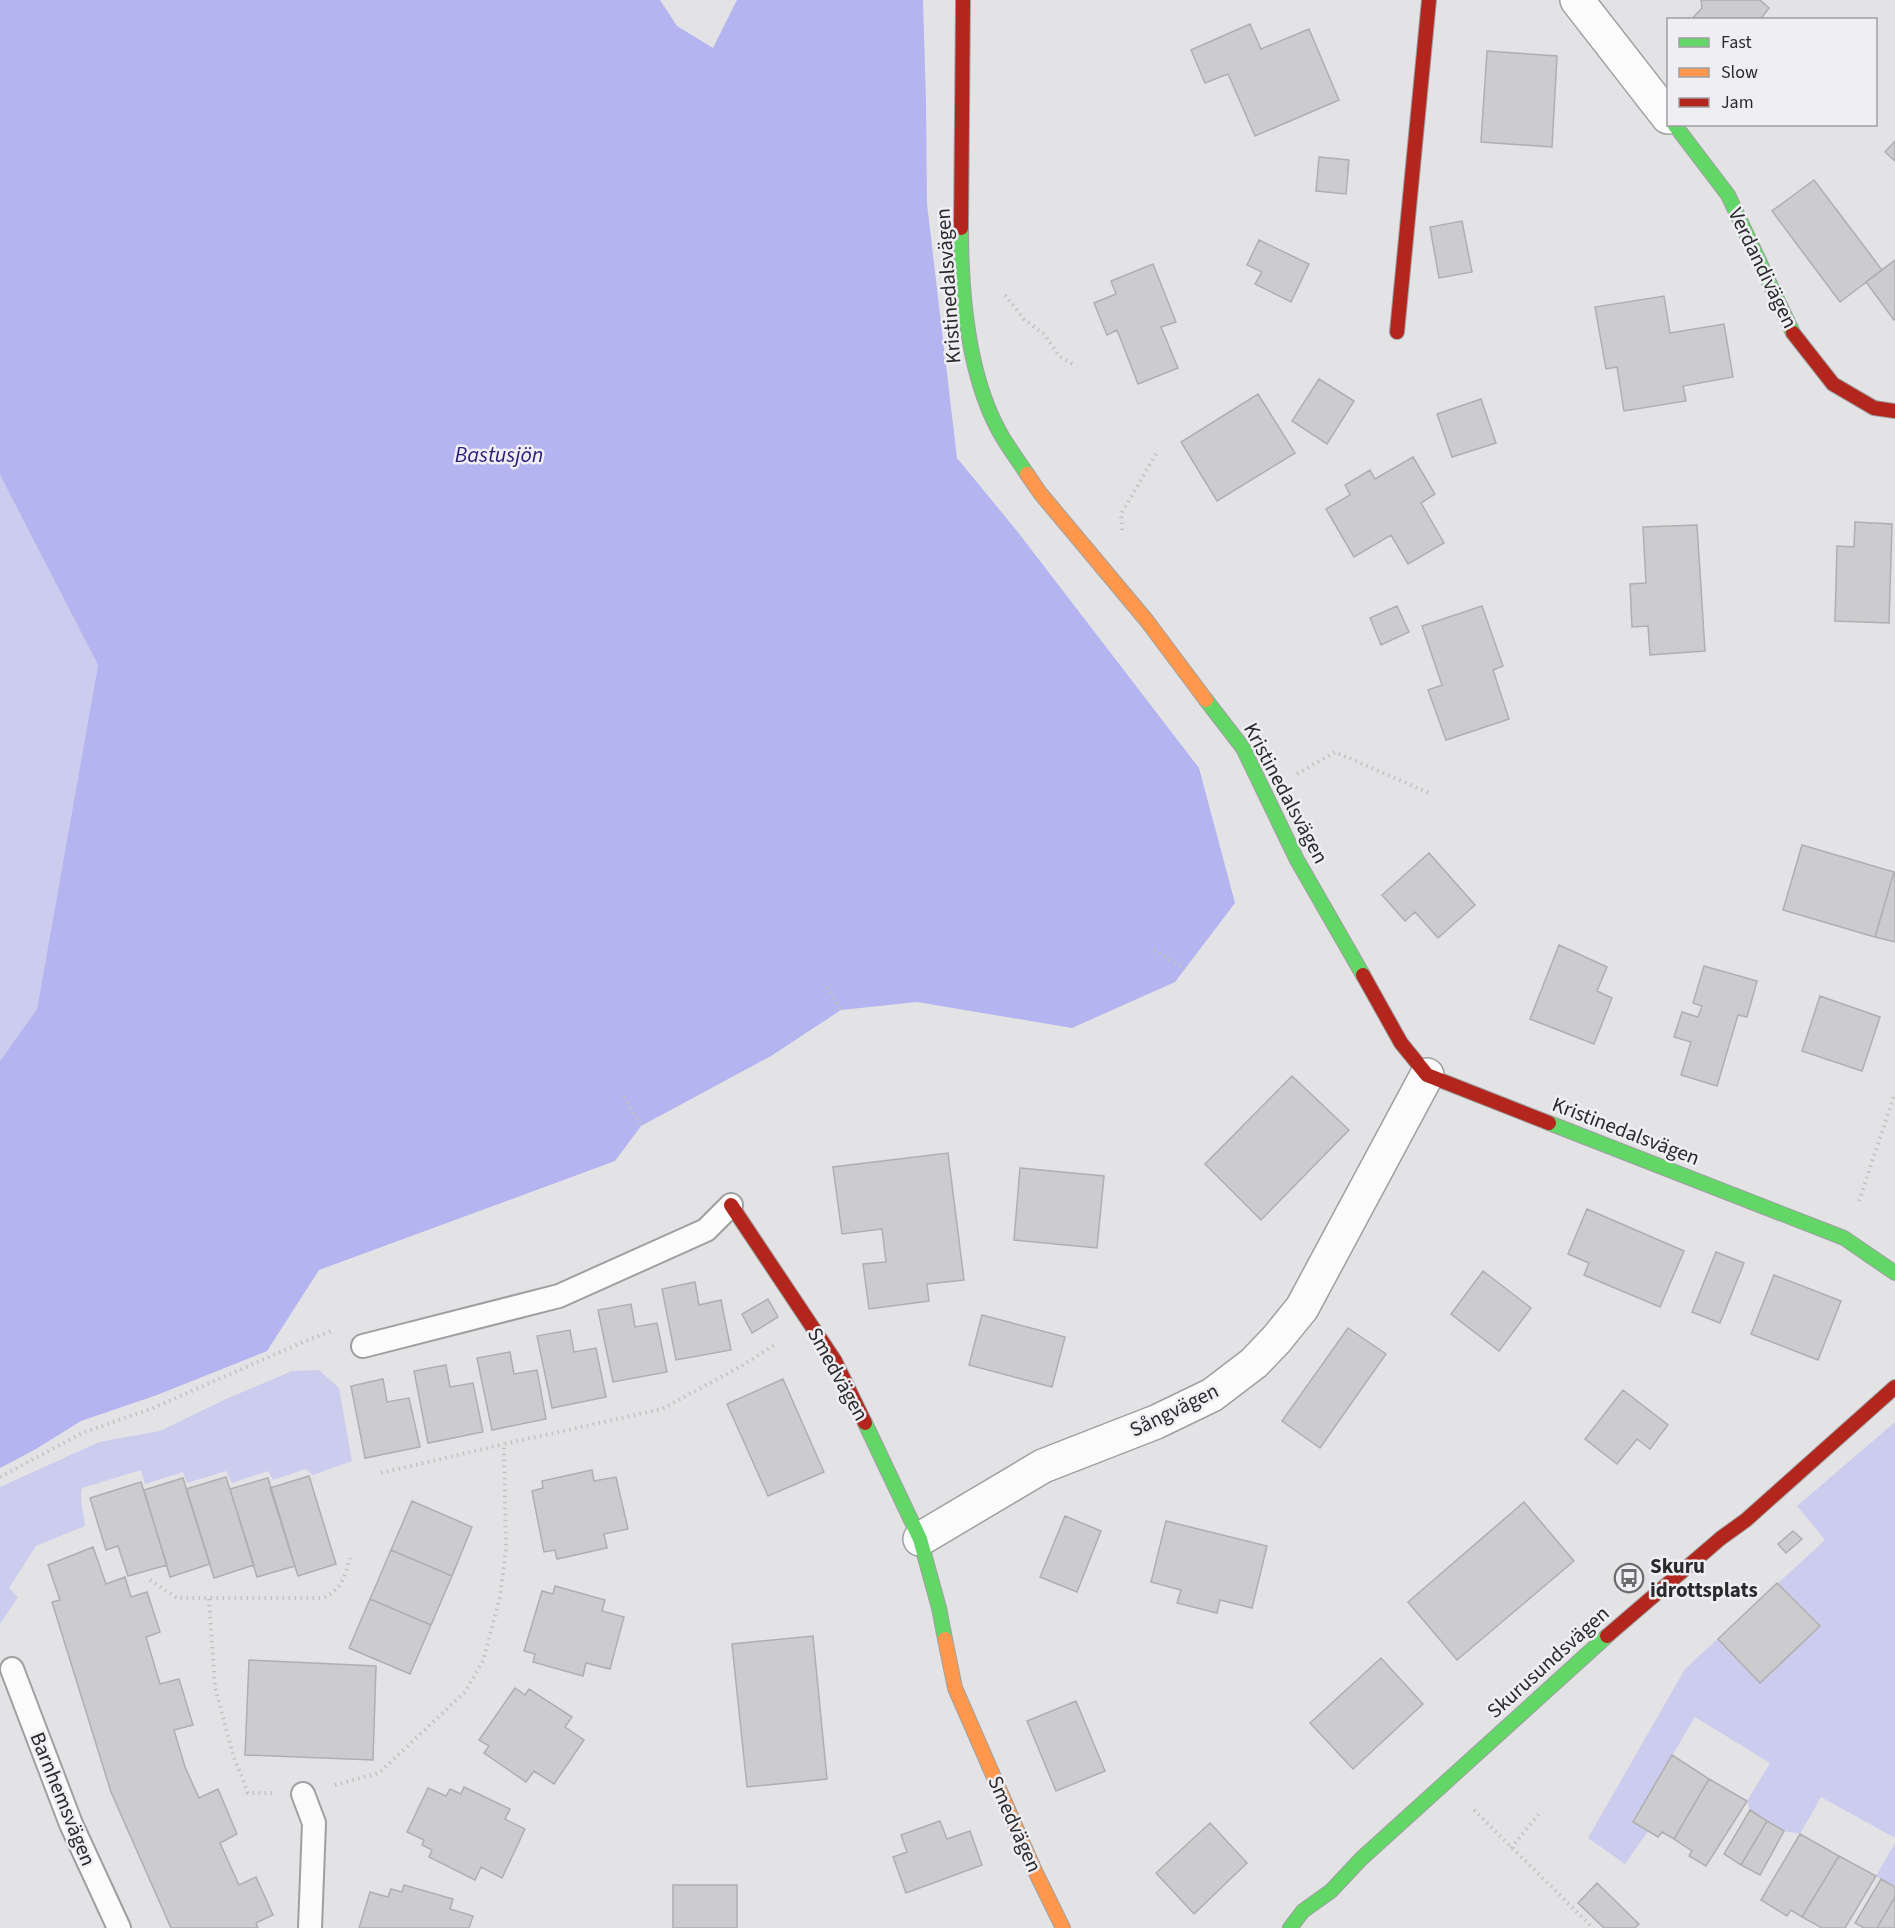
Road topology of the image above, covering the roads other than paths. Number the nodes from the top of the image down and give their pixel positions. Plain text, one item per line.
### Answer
1 (963, 0) edge
2 (1428, 0) edge
3 (1577, 0) edge
4 (1667, 116) edge
5 (1676, 126) edge
6 (1397, 332) dead end
7 (1895, 411) edge
8 (1427, 1076) junction
9 (731, 1204) joint
10 (1895, 1273) edge
11 (363, 1346) dead end
12 (1895, 1387) edge
13 (920, 1539) junction
14 (12, 1669) dead end
15 (303, 1794) road end
16 (119, 1928) edge
17 (310, 1928) edge
18 (1063, 1928) edge
19 (1290, 1928) edge

1 - 8 street, Kristinedalsvägen
2 - 6 street
3 - 4 street
5 - 7 street, Verdandivägen
8 - 10 street, Kristinedalsvägen
8 - 13 street, Sångvägen
9 - 11 lane, Smedvägen
9 - 13 street, Smedvägen
12 - 19 street, Skurusundsvägen
13 - 18 street, Smedvägen
14 - 16 lane, Barnhemsvägen
15 - 17 lane

